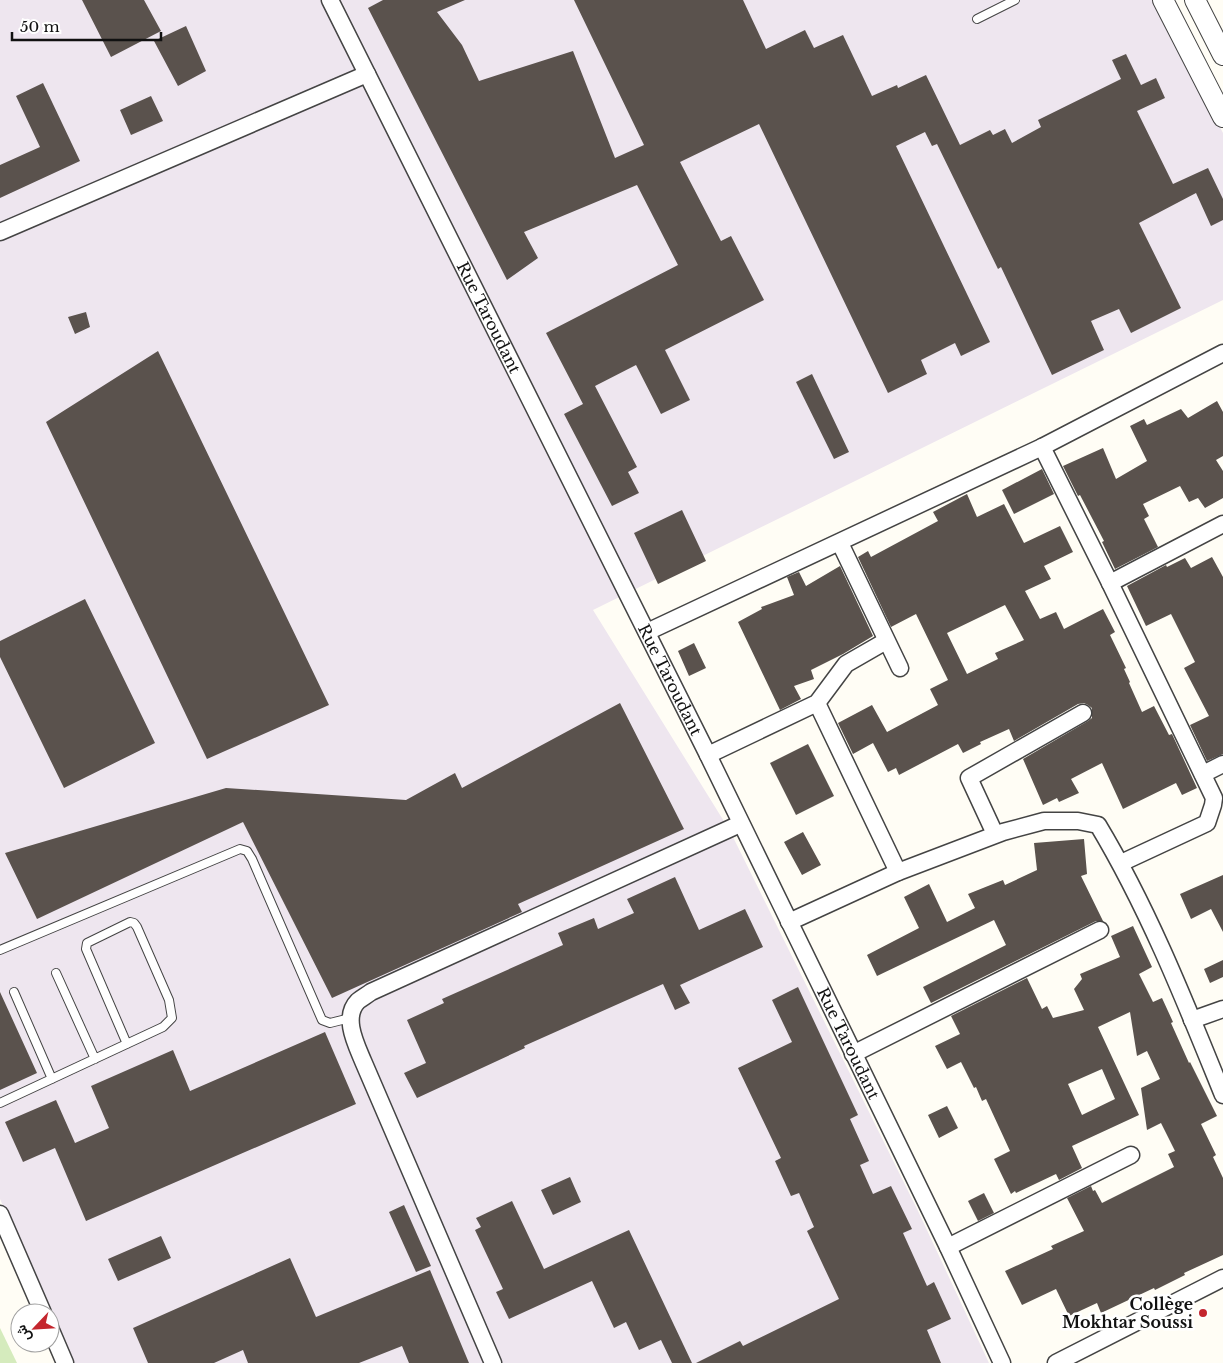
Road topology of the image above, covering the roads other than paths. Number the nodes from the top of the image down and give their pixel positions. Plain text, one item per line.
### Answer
1 (330, 0) edge
2 (1015, 0) edge
3 (1163, 0) edge
4 (1195, 0) edge
5 (977, 19) dead end
6 (1223, 55) edge
7 (367, 74) junction
8 (1223, 116) edge
9 (0, 232) edge
10 (1223, 353) edge
11 (1042, 447) junction
12 (1223, 524) edge
13 (840, 543) junction
14 (1110, 583) junction
15 (647, 632) junction
16 (886, 641) junction
17 (900, 668) dead end
18 (817, 703) junction
19 (1084, 713) dead end
20 (708, 755) junction
21 (1223, 764) edge
22 (1203, 774) junction
23 (1214, 798) junction
24 (1223, 814) edge
25 (740, 824) junction
26 (995, 834) junction
27 (1121, 863) junction
28 (898, 872) junction
29 (789, 922) junction
30 (1100, 930) dead end
31 (0, 950) edge
32 (56, 973) dead end
33 (14, 992) dead end
34 (1223, 1009) edge
35 (350, 1018) junction
36 (1192, 1020) junction
37 (127, 1044) junction
38 (853, 1054) junction
39 (95, 1059) junction
40 (52, 1079) junction
41 (1223, 1095) edge
42 (0, 1103) edge
43 (1131, 1155) dead end
44 (0, 1214) edge
45 (948, 1247) junction
46 (1223, 1278) edge
47 (39, 1303) edge
48 (60, 1351) edge
49 (65, 1363) edge
50 (493, 1363) edge
51 (1002, 1363) edge
52 (1056, 1363) edge

1 - 7 street, Rue Taroudant
2 - 5 lane
3 - 8 street
4 - 6 street
7 - 9 street
7 - 15 street, Rue Taroudant
10 - 11 street
11 - 13 street
11 - 14 street
12 - 14 street
13 - 15 street
13 - 16 street
14 - 22 street
15 - 20 street, Rue Taroudant
16 - 17 street
16 - 18 street
18 - 20 street
18 - 28 street
19 - 26 street
20 - 25 street, Rue Taroudant
21 - 22 street
22 - 23 street
23 - 24 street
23 - 27 street
25 - 29 street, Rue Taroudant
25 - 35 street
26 - 27 street
26 - 28 street
27 - 36 street
28 - 29 street
29 - 38 street, Rue Taroudant
30 - 38 street
31 - 35 lane
32 - 39 lane
33 - 40 lane
34 - 36 street
35 - 50 street
36 - 41 street
37 - 37 lane
37 - 39 lane
38 - 45 street, Rue Taroudant
39 - 40 lane
40 - 42 lane
43 - 45 street
44 - 47 street
45 - 51 street, Rue Taroudant
46 - 52 street
48 - 49 street

